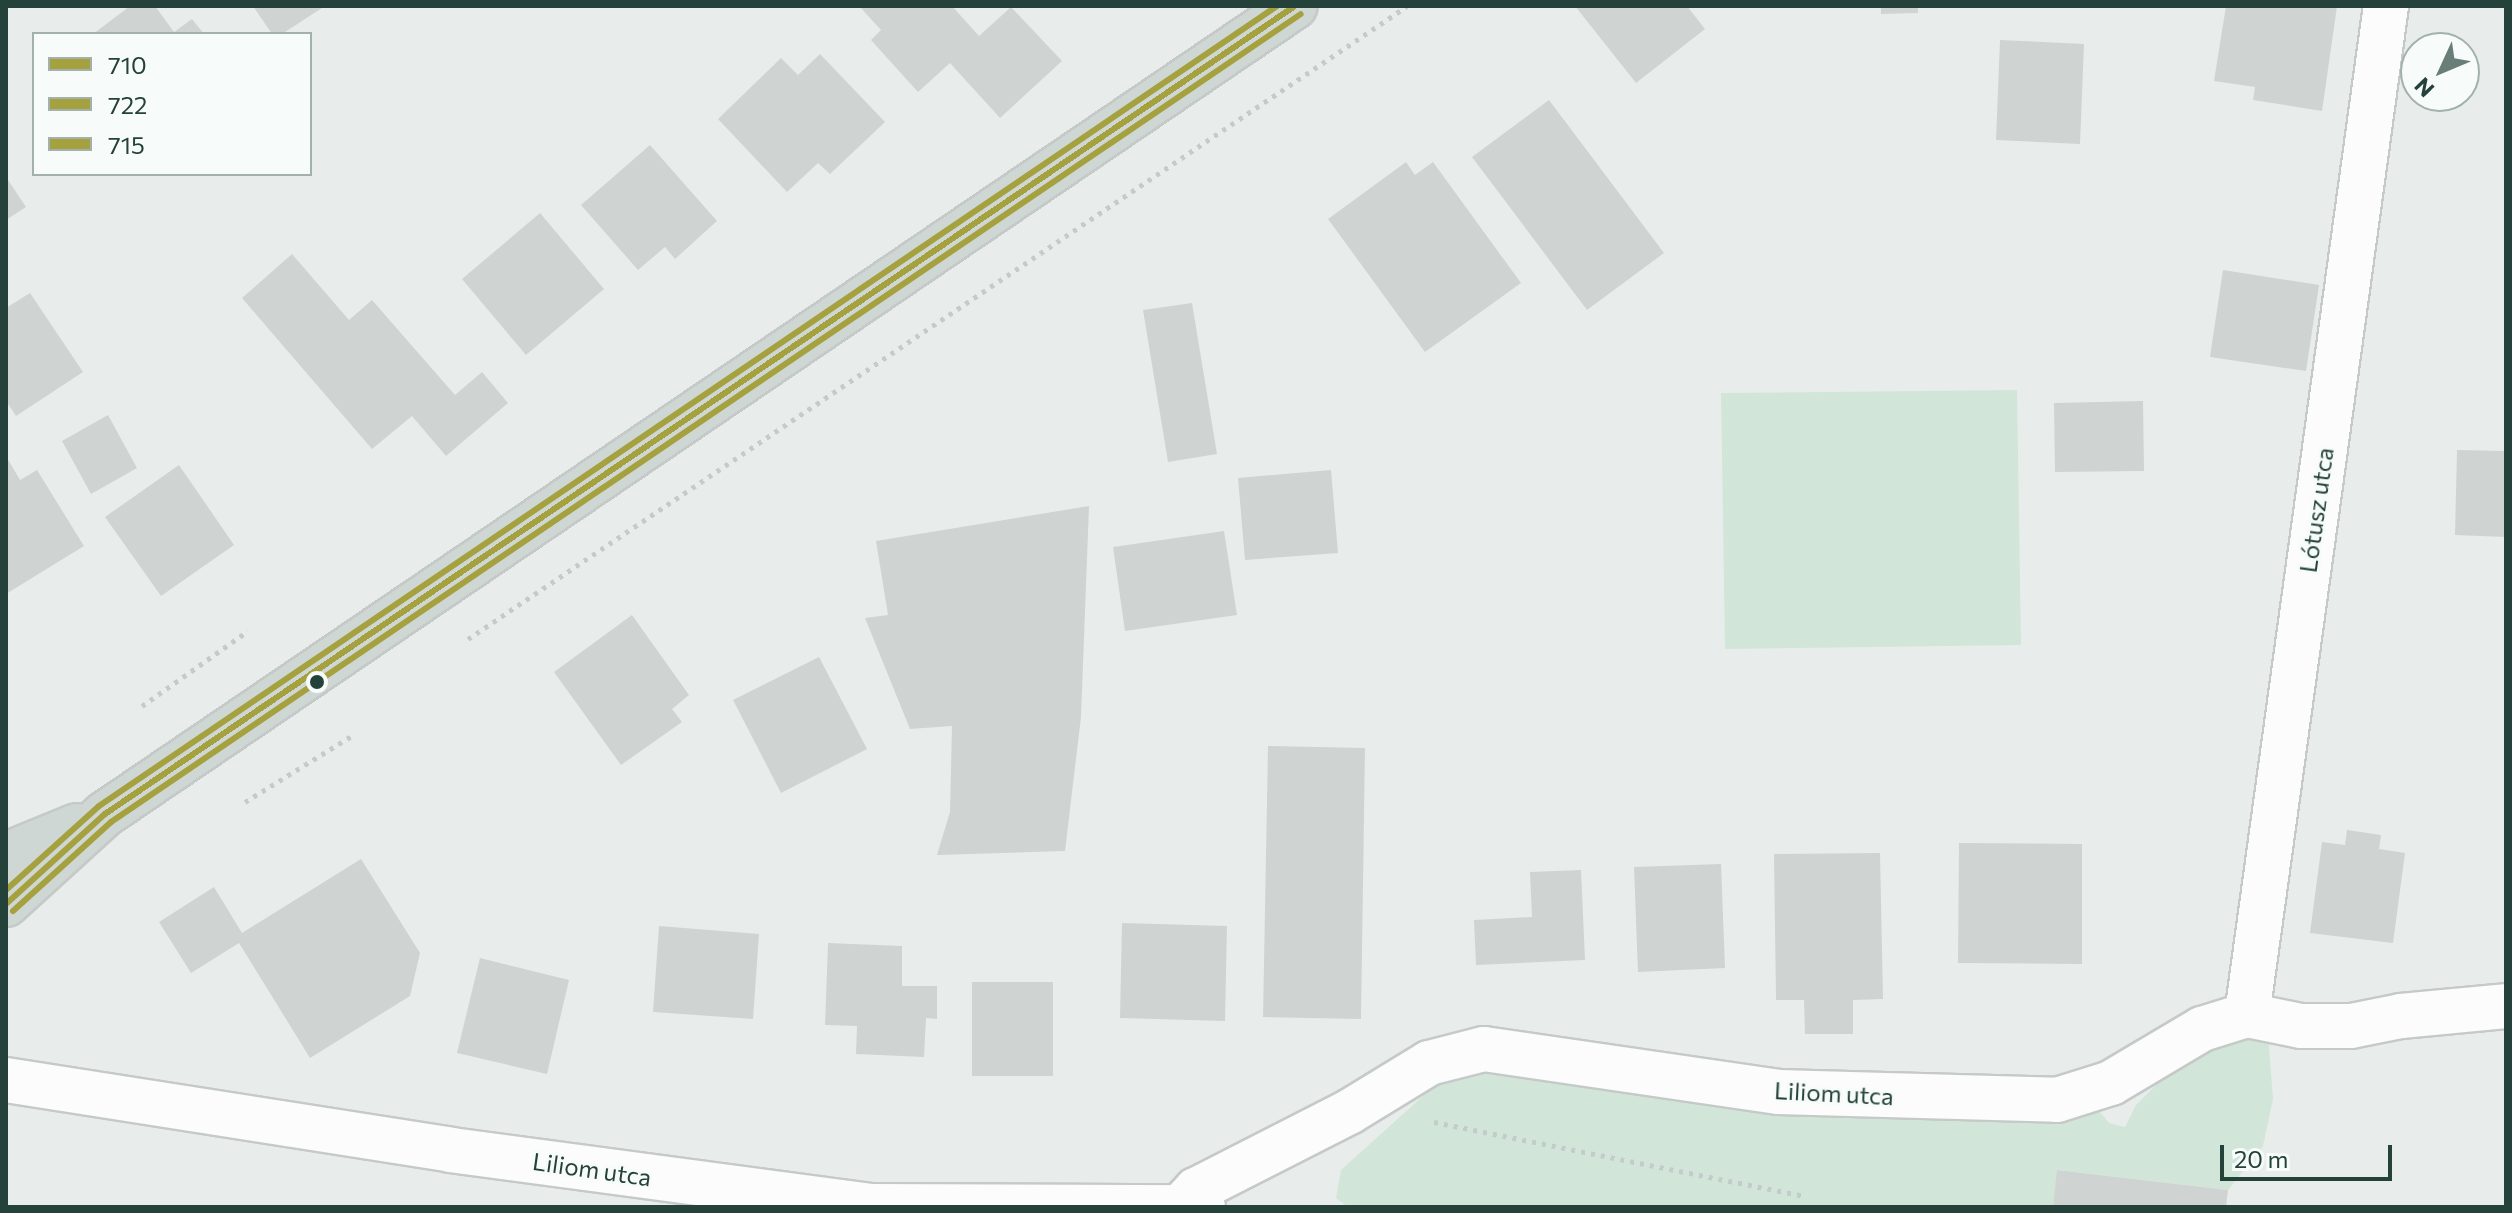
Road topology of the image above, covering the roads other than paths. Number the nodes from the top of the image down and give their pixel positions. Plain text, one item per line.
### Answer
1 (1295, 6) edge
2 (2386, 6) edge
3 (105, 814) junction
4 (6, 855) edge
5 (6, 904) edge
6 (2506, 1006) edge
7 (2247, 1015) junction
8 (6, 1080) edge
9 (962, 1205) edge
10 (1193, 1206) edge

1 - 3 main road
2 - 7 street, Lótusz utca
3 - 4 main road
3 - 5 main road
6 - 7 street, Liliom utca
7 - 10 street, Liliom utca
8 - 9 street, Liliom utca
9 - 10 street, Liliom utca

